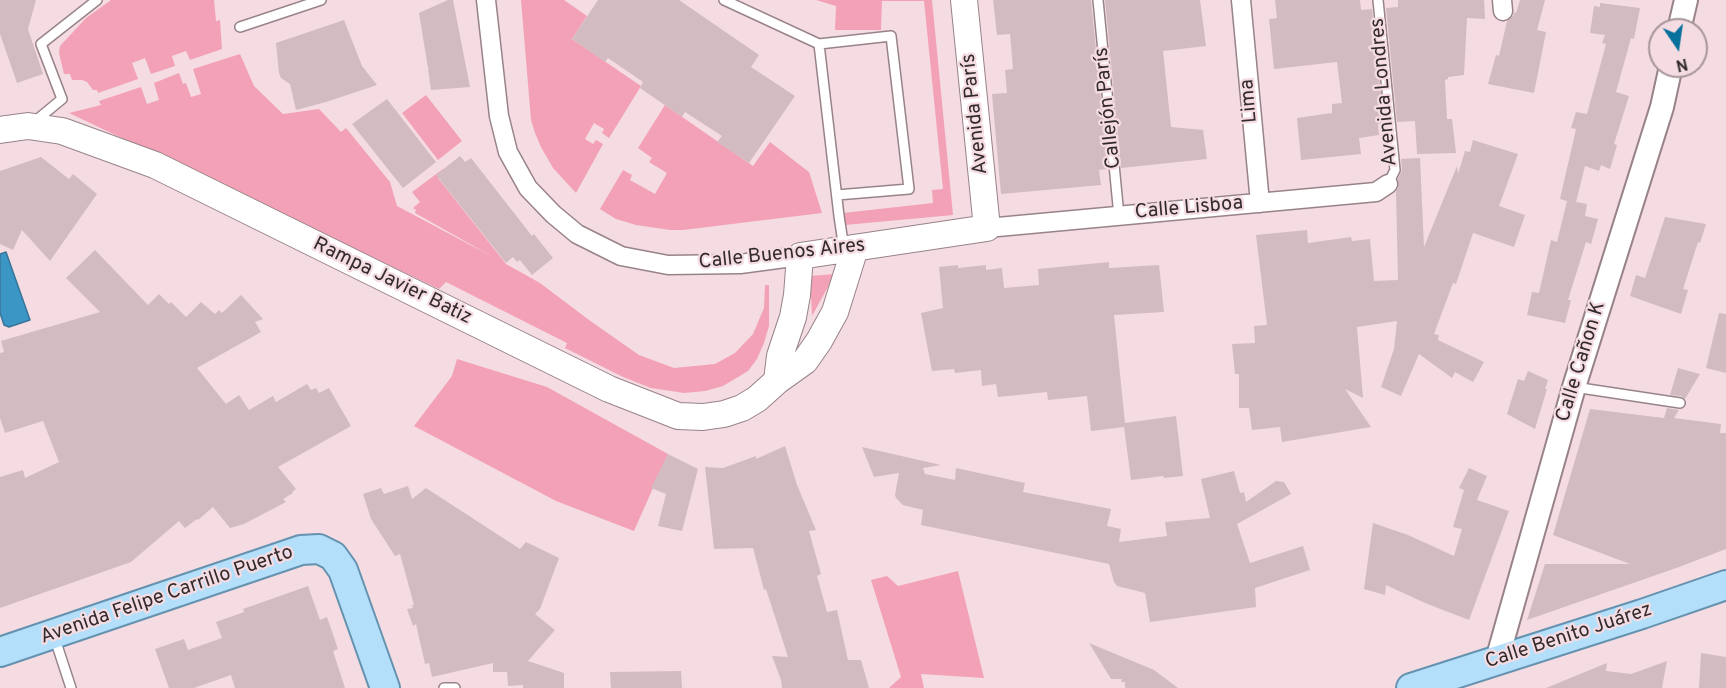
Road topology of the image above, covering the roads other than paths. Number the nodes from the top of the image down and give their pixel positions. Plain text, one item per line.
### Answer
1 (97, 0) edge
2 (321, 0) edge
3 (486, 0) edge
4 (724, 0) edge
5 (964, 0) edge
6 (1098, 0) edge
7 (1241, 0) edge
8 (1378, 0) edge
9 (1686, 0) edge
10 (1682, 18) edge
11 (240, 27) dead end
12 (819, 44) junction
13 (1668, 78) edge
14 (28, 126) junction
15 (0, 130) edge
16 (1388, 184) joint
17 (837, 195) junction
18 (1260, 203) junction
19 (1119, 216) junction
20 (987, 228) junction
21 (849, 249) junction
22 (800, 256) junction
23 (777, 381) junction
24 (1574, 387) junction
25 (1680, 403) dead end
26 (1726, 585) edge
27 (53, 634) junction
28 (0, 652) edge
29 (1497, 660) junction
30 (70, 688) edge
31 (385, 688) edge
32 (444, 688) edge
33 (455, 688) edge
34 (1411, 688) edge

1 - 14 lane
2 - 11 lane
3 - 22 street, Calle Buenos Aires
4 - 12 lane
5 - 20 main road, Avenida París
6 - 19 lane, Callejón París
7 - 18 street, Lima
8 - 16 lane, Avenida Londres
9 - 10 street
12 - 17 lane
12 - 17 lane
13 - 24 street, Calle Cañon K
14 - 15 main road, Rampa Javier Batiz
14 - 23 main road, Rampa Javier Batiz
16 - 18 street, Calle Lisboa
17 - 21 lane
18 - 19 street, Calle Lisboa
19 - 20 street, Calle Lisboa
20 - 21 main road, Calle Buenos Aires
21 - 22 main road, Calle Buenos Aires
21 - 23 main road, Rampa Javier Batiz
22 - 23 main road
24 - 25 lane
24 - 29 street, Calle Cañon K
26 - 29 main road, Calle Benito Juárez
27 - 28 main road, Avenida Felipe Carrillo Puerto
27 - 30 lane
27 - 31 main road, Avenida Felipe Carrillo Puerto
29 - 34 main road, Calle Benito Juárez
32 - 33 lane

